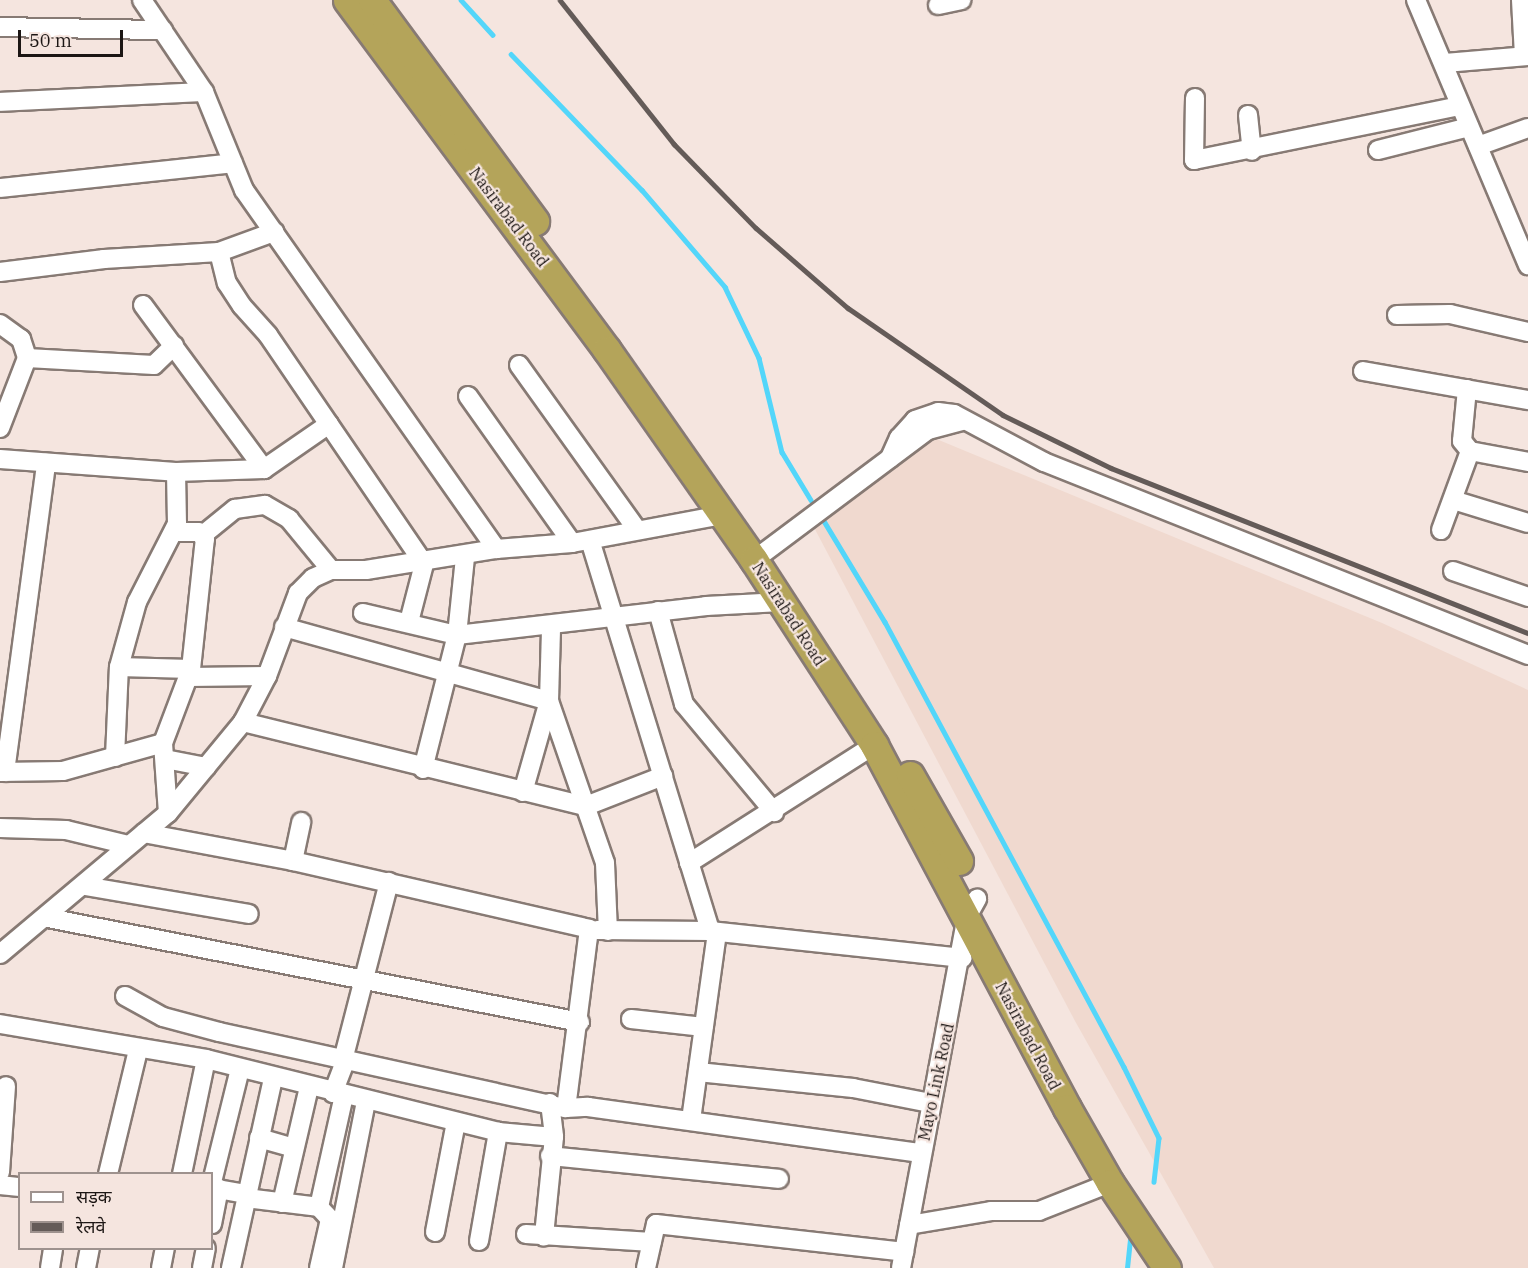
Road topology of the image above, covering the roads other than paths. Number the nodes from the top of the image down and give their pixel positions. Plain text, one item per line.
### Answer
1 (142, 0) edge
2 (347, 0) edge
3 (372, 0) edge
4 (961, 0) edge
5 (1416, 0) edge
6 (1521, 0) edge
7 (938, 4) dead end
8 (0, 27) edge
9 (163, 30) junction
10 (1526, 56) edge
11 (1445, 63) junction
12 (204, 92) junction
13 (1195, 98) dead end
14 (0, 102) edge
15 (1460, 106) junction
16 (1248, 116) dead end
17 (1469, 127) junction
18 (1528, 128) edge
19 (1478, 146) junction
20 (1378, 150) dead end
21 (1252, 151) junction
22 (233, 163) junction
23 (0, 188) edge
24 (274, 232) junction
25 (219, 252) junction
26 (1528, 265) edge
27 (0, 272) edge
28 (143, 304) dead end
29 (1397, 315) dead end
30 (0, 324) edge
31 (1528, 332) edge
32 (174, 346) junction
33 (27, 358) junction
34 (519, 365) dead end
35 (1363, 371) dead end
36 (1467, 389) junction
37 (468, 396) dead end
38 (1528, 400) edge
39 (329, 424) junction
40 (0, 428) edge
41 (1470, 451) junction
42 (0, 459) edge
43 (1528, 462) edge
44 (46, 463) junction
45 (264, 469) junction
46 (176, 472) junction
47 (1453, 500) junction
48 (722, 515) junction
49 (1528, 523) edge
50 (637, 530) junction
51 (1441, 530) dead end
52 (174, 532) junction
53 (204, 534) junction
54 (590, 540) junction
55 (572, 543) junction
56 (496, 549) junction
57 (465, 557) junction
58 (759, 557) junction
59 (424, 564) junction
60 (331, 570) junction
61 (1453, 571) dead end
62 (1528, 597) edge
63 (781, 602) junction
64 (658, 611) junction
65 (363, 613) dead end
66 (612, 616) junction
67 (409, 622) junction
68 (284, 627) junction
69 (551, 628) junction
70 (457, 635) junction
71 (1528, 655) edge
72 (119, 667) junction
73 (448, 672) junction
74 (190, 673) junction
75 (267, 676) junction
76 (549, 702) junction
77 (243, 722) junction
78 (874, 745) junction
79 (164, 751) junction
80 (115, 757) junction
81 (206, 767) junction
82 (423, 769) junction
83 (2, 772) edge
84 (663, 776) junction
85 (523, 792) junction
86 (586, 806) junction
87 (774, 812) junction
88 (168, 813) junction
89 (301, 822) dead end
90 (0, 828) edge
91 (144, 834) junction
92 (128, 845) junction
93 (293, 861) junction
94 (689, 864) junction
95 (389, 882) junction
96 (85, 886) junction
97 (972, 908) junction
98 (249, 914) dead end
99 (48, 918) junction
100 (589, 929) junction
101 (713, 931) junction
102 (608, 932) junction
103 (0, 954) edge
104 (963, 958) junction
105 (360, 981) junction
106 (125, 996) dead end
107 (631, 1019) dead end
108 (580, 1022) junction
109 (0, 1024) edge
110 (704, 1027) junction
111 (138, 1050) junction
112 (206, 1059) junction
113 (344, 1060) junction
114 (240, 1069) junction
115 (698, 1072) junction
116 (273, 1078) junction
117 (6, 1086) dead end
118 (309, 1087) junction
119 (339, 1094) junction
120 (366, 1101) junction
121 (930, 1102) junction
122 (558, 1106) junction
123 (691, 1120) junction
124 (456, 1122) junction
125 (498, 1132) junction
126 (554, 1137) junction
127 (259, 1138) junction
128 (294, 1148) junction
129 (921, 1153) junction
130 (550, 1156) junction
131 (0, 1172) edge
132 (108, 1172) edge
133 (182, 1172) edge
134 (779, 1179) dead end
135 (1110, 1183) junction
136 (0, 1185) edge
137 (214, 1186) edge
138 (18, 1187) edge
139 (247, 1196) junction
140 (282, 1203) junction
141 (213, 1205) edge
142 (319, 1208) junction
143 (909, 1225) junction
144 (435, 1232) dead end
145 (479, 1241) dead end
146 (652, 1242) junction
147 (53, 1250) edge
148 (90, 1250) edge
149 (165, 1250) edge
150 (206, 1250) edge
151 (903, 1260) edge
152 (50, 1268) edge
153 (86, 1268) edge
154 (161, 1268) edge
155 (202, 1268) edge
156 (231, 1268) edge
157 (319, 1268) edge
158 (333, 1268) edge
159 (646, 1268) edge
160 (1167, 1268) edge
161 (1181, 1268) edge

1 - 9 street
2 - 48 highway, Nasirabad Road
3 - 58 highway, Nasirabad Road
4 - 7 street
5 - 11 street
6 - 10 street
8 - 9 street
9 - 12 street
10 - 11 street
11 - 15 street
12 - 14 street
12 - 22 street
13 - 21 street
15 - 17 street
15 - 21 street
16 - 21 street
17 - 19 street
17 - 20 street
18 - 19 street
19 - 26 street
22 - 23 street
22 - 24 street
24 - 25 street
24 - 56 street
25 - 27 street
25 - 39 street
28 - 32 street
29 - 31 street
30 - 33 street
32 - 33 street
32 - 45 street
33 - 40 street
34 - 50 street
35 - 36 street
36 - 38 street
36 - 41 street
37 - 55 street
39 - 45 street
39 - 59 street
41 - 43 street
41 - 47 street
42 - 44 street
44 - 46 street
44 - 83 street
45 - 46 street
46 - 52 street
47 - 49 street
47 - 51 street
48 - 50 street
48 - 58 highway, Nasirabad Road
50 - 54 street
52 - 53 street
52 - 72 street
53 - 60 street
53 - 74 street
54 - 55 street
54 - 66 street
55 - 56 street
56 - 57 street
57 - 59 street
57 - 70 street
58 - 63 highway, Nasirabad Road
58 - 71 street
58 - 97 highway, Nasirabad Road
59 - 60 street
59 - 67 street
60 - 68 street
61 - 62 street
63 - 64 street
63 - 78 highway, Nasirabad Road
64 - 66 street
64 - 87 street
65 - 67 street
66 - 69 street
66 - 84 street
67 - 70 street
68 - 73 street
68 - 75 street
69 - 70 street
69 - 76 street
70 - 73 street
72 - 74 street
72 - 80 street
73 - 76 street
73 - 82 street
74 - 75 street
74 - 79 street
75 - 77 street
76 - 85 street
76 - 86 street
77 - 81 street
77 - 82 street
78 - 87 street
78 - 97 highway, Nasirabad Road
79 - 80 street
79 - 81 street
79 - 88 street
80 - 83 street
81 - 88 street
82 - 85 street
84 - 86 street
84 - 94 street
85 - 86 street
86 - 102 street
87 - 94 street
88 - 91 street
89 - 93 street
90 - 92 street
91 - 92 street
91 - 93 street
92 - 96 street
93 - 95 street
94 - 101 street
95 - 100 street
95 - 105 street
96 - 98 street
96 - 99 street
97 - 104 street, Mayo Link Road
97 - 135 highway, Nasirabad Road
97 - 161 highway, Nasirabad Road
99 - 103 street
99 - 105 street
100 - 102 street
100 - 108 street
101 - 102 street
101 - 104 street
101 - 110 street
104 - 121 street, Mayo Link Road
105 - 108 street
105 - 113 street
106 - 113 street
107 - 110 street
108 - 122 street
109 - 111 street
110 - 115 street
111 - 112 street
111 - 132 street
112 - 114 street
112 - 133 street
113 - 119 street
113 - 122 street
114 - 116 street
114 - 137 street
115 - 121 street
115 - 123 street
116 - 118 street
116 - 127 street
117 - 131 street
118 - 119 street
118 - 128 street
119 - 120 street
119 - 142 street
120 - 124 street
120 - 158 street
121 - 129 street, Mayo Link Road
122 - 123 street
122 - 126 street
123 - 129 street
124 - 125 street
124 - 144 street
125 - 126 street
125 - 145 street
126 - 130 street
127 - 128 street
127 - 139 street
128 - 140 street
129 - 143 street, Mayo Link Road
130 - 134 street
130 - 146 street
135 - 143 street
135 - 160 highway, Nasirabad Road
136 - 138 street
137 - 139 street
137 - 141 street
139 - 140 street
139 - 156 street
140 - 142 street
142 - 157 street
143 - 151 street, Mayo Link Road
146 - 151 street
146 - 159 street
147 - 152 street
148 - 153 street
149 - 154 street
150 - 155 street

